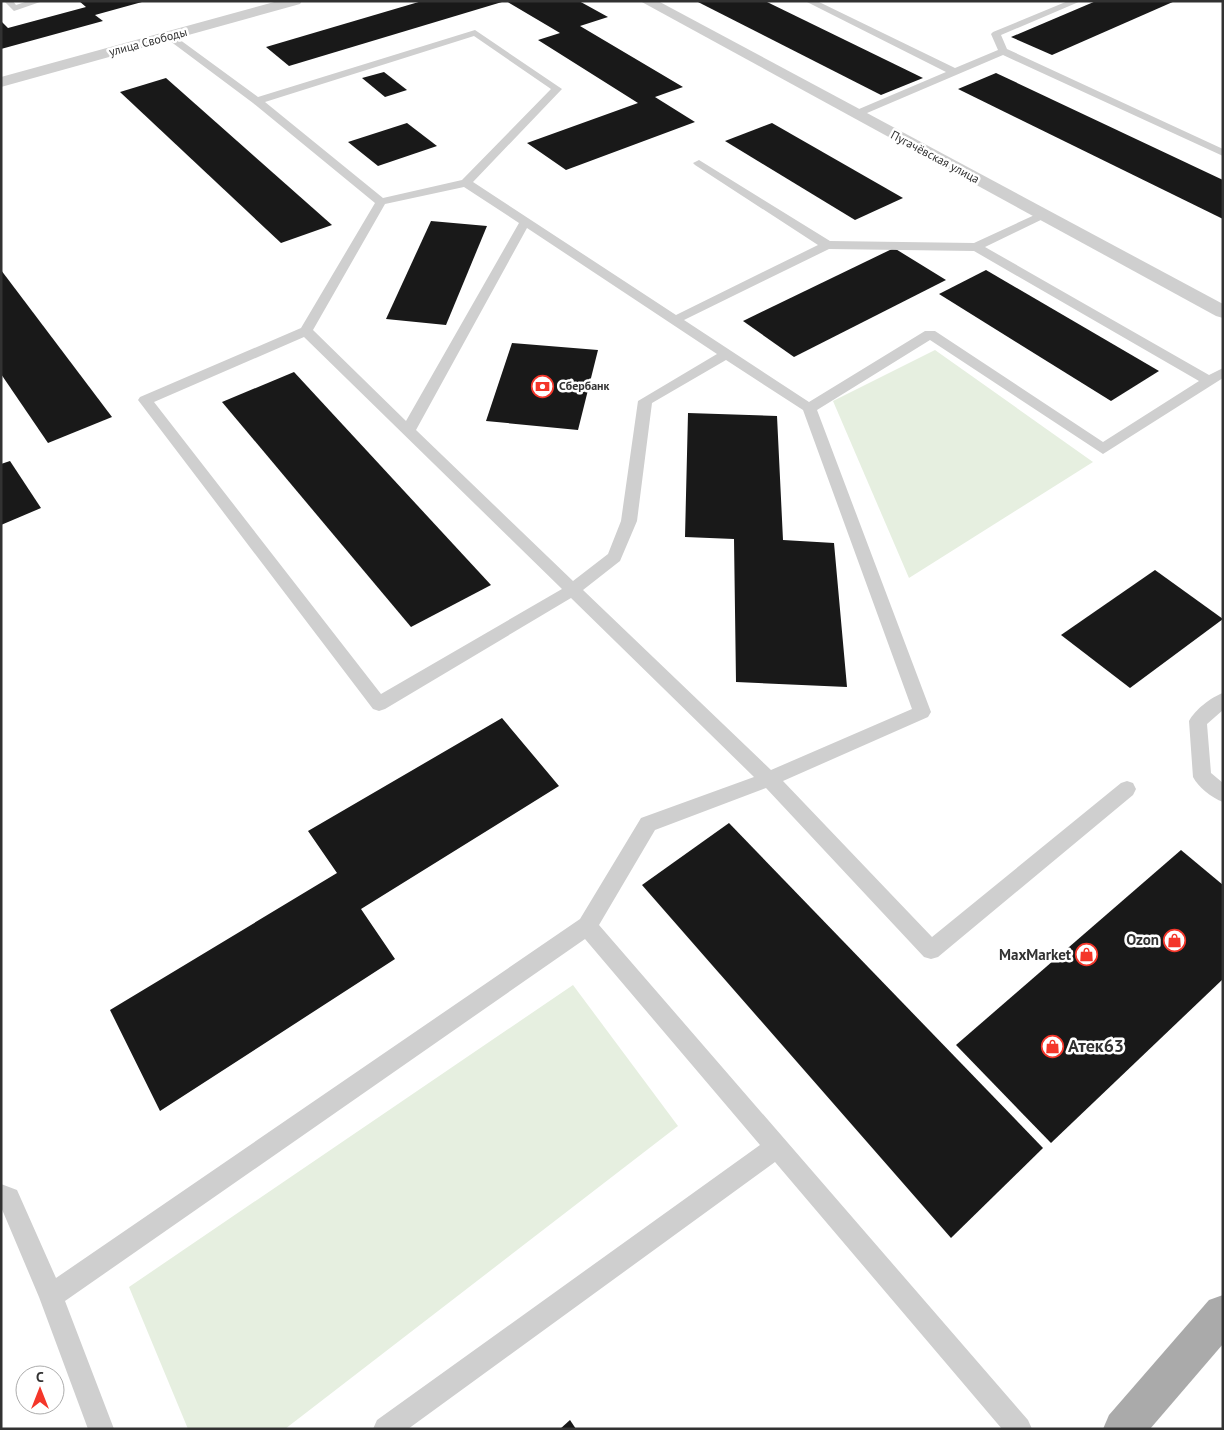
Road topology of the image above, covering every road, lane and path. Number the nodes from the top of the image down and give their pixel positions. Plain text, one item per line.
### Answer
1 (8, 1) edge
2 (39, 1) edge
3 (295, 1) edge
4 (647, 1) edge
5 (809, 1) edge
6 (1077, 1) edge
7 (169, 36) junction
8 (1003, 51) junction
9 (955, 72) junction
10 (1, 82) edge
11 (257, 101) junction
12 (856, 114) junction
13 (1223, 153) edge
14 (699, 162) dead end
15 (466, 183) junction
16 (381, 202) junction
17 (1043, 215) junction
18 (525, 222) junction
19 (827, 244) junction
20 (976, 247) junction
21 (1223, 312) edge
22 (675, 320) junction
23 (306, 332) junction
24 (727, 354) junction
25 (1216, 376) edge
26 (809, 408) junction
27 (408, 431) junction
28 (574, 589) junction
29 (1223, 700) edge
30 (769, 779) junction
31 (1127, 789) dead end
32 (1223, 794) edge
33 (587, 926) junction
34 (776, 1147) junction
35 (1, 1195) edge
36 (51, 1296) junction
37 (1223, 1314) edge
38 (101, 1429) edge
39 (386, 1429) edge
40 (1019, 1429) edge
41 (1123, 1429) edge

1 - 2 lane
3 - 7 street, улица Свободы
4 - 12 street, Пугачёвская улица
5 - 9 lane
6 - 8 lane
7 - 10 street, улица Свободы
7 - 11 lane
8 - 9 lane
8 - 13 lane
9 - 12 lane
11 - 15 lane
11 - 16 lane
12 - 17 street, Пугачёвская улица
14 - 19 lane
15 - 16 lane
15 - 18 lane
16 - 23 lane
17 - 20 lane
17 - 21 street, Пугачёвская улица
18 - 22 lane
18 - 27 lane
19 - 20 lane
19 - 22 lane
20 - 25 lane
22 - 24 lane
23 - 27 lane
23 - 28 lane
24 - 26 lane
24 - 28 lane
25 - 26 lane
26 - 30 lane
27 - 28 lane
28 - 30 lane
29 - 32 lane
30 - 31 lane
30 - 33 lane
33 - 34 lane
33 - 36 lane
34 - 39 lane
34 - 40 lane
35 - 36 lane
36 - 38 lane
37 - 41 main road

